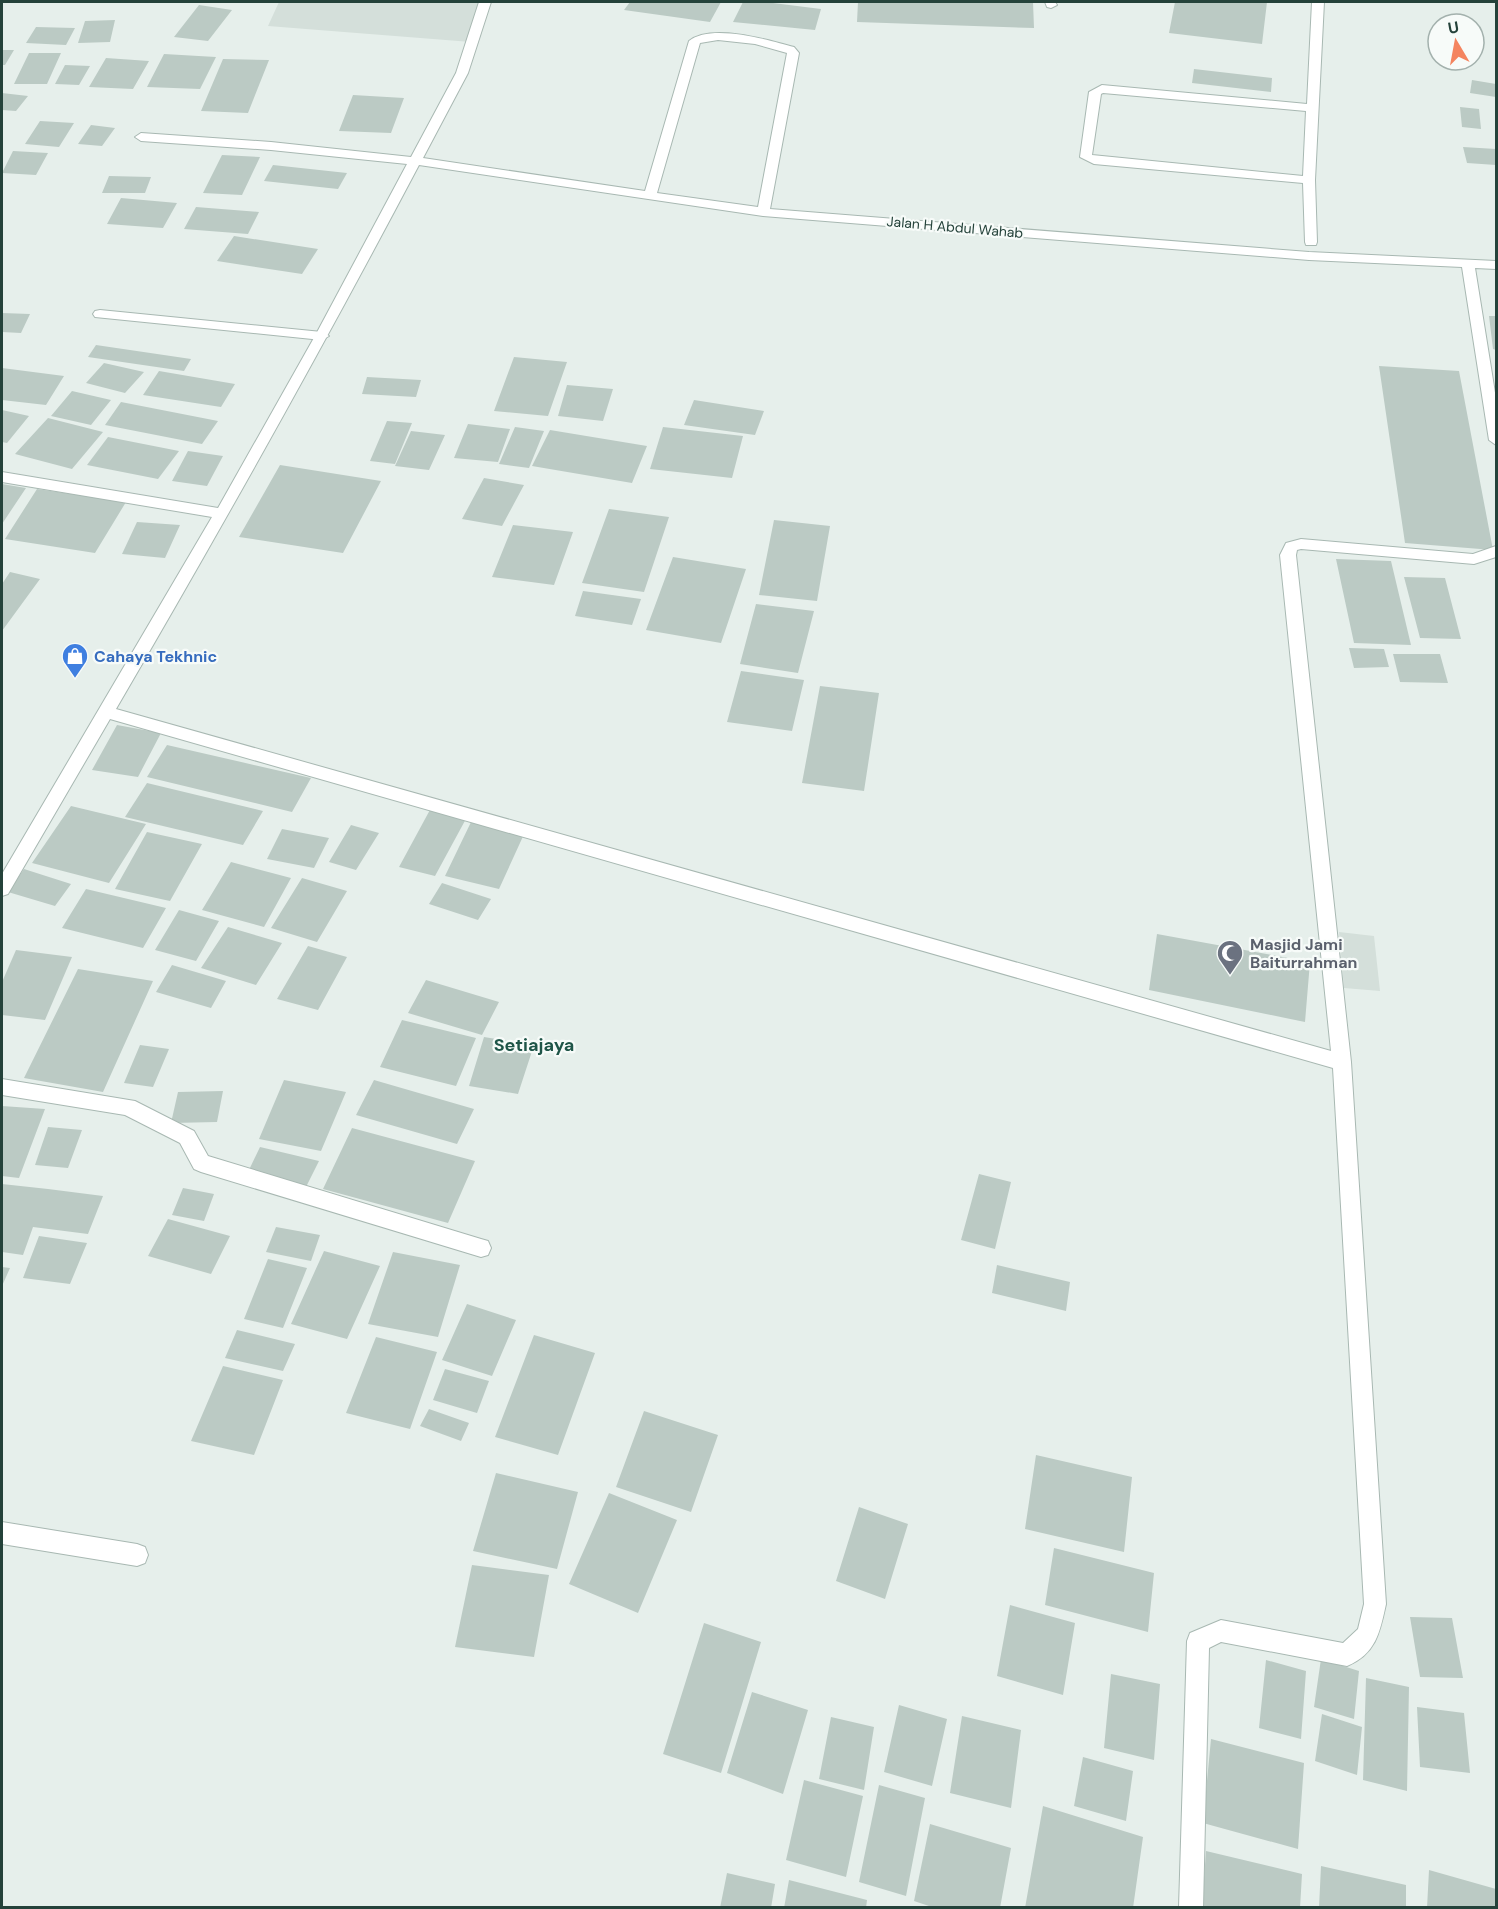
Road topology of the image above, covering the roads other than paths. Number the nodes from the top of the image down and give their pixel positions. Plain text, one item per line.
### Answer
1 (485, 2) edge
2 (1318, 2) edge
3 (1312, 108) junction
4 (141, 136) dead end
5 (416, 161) junction
6 (1309, 180) junction
7 (650, 195) junction
8 (764, 212) junction
9 (1311, 242) dead end
10 (1468, 264) junction
11 (1497, 265) edge
12 (100, 314) dead end
13 (322, 336) junction
14 (1497, 440) edge
15 (2, 477) edge
16 (222, 514) junction
17 (1497, 550) edge
18 (106, 712) junction
19 (2, 889) edge
20 (1342, 1062) junction
21 (2, 1087) edge
22 (481, 1248) dead end
23 (2, 1533) edge
24 (137, 1555) dead end
25 (1191, 1908) edge

1 - 5 street
2 - 3 street
3 - 6 street
3 - 6 street
4 - 5 street, Jalan H Abdul Wahab
5 - 7 street, Jalan H Abdul Wahab
5 - 13 street
6 - 9 street
7 - 8 street, Jalan H Abdul Wahab
7 - 8 street
8 - 10 street, Jalan H Abdul Wahab
10 - 11 street, Jalan H Abdul Wahab
10 - 14 street
12 - 13 street
13 - 16 street
15 - 16 street
16 - 18 street
17 - 20 street
18 - 19 street
18 - 20 street
20 - 25 street
21 - 22 street
23 - 24 street

